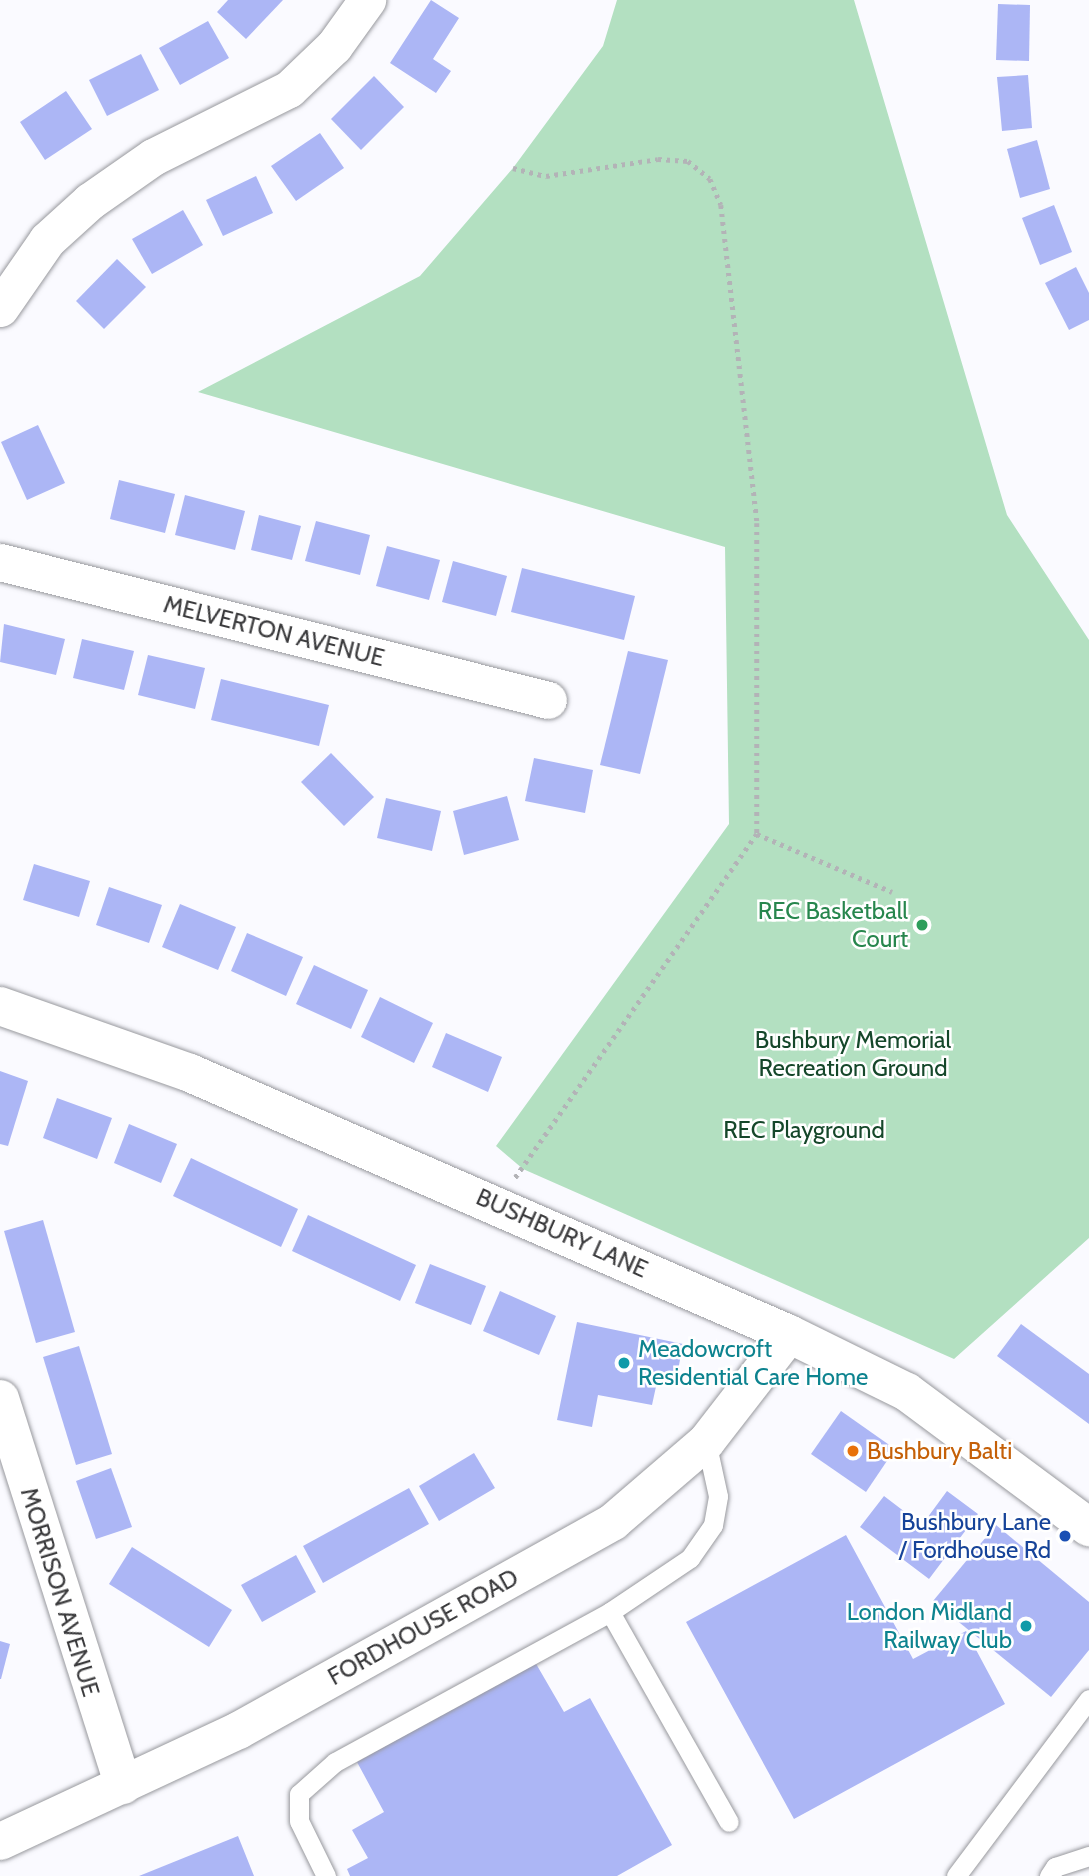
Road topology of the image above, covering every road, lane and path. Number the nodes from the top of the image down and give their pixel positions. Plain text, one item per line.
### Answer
1 (368, 0) edge
2 (513, 168) dead end
3 (0, 308) edge
4 (0, 562) edge
5 (548, 700) dead end
6 (757, 834) junction
7 (892, 892) dead end
8 (0, 1006) edge
9 (493, 1202) junction
10 (789, 1334) junction
11 (0, 1398) edge
12 (706, 1441) junction
13 (1089, 1527) edge
14 (610, 1612) junction
15 (1089, 1699) edge
16 (123, 1785) junction
17 (729, 1822) dead end
18 (0, 1841) edge
19 (1089, 1856) edge
20 (326, 1876) edge
21 (956, 1876) edge
22 (1049, 1876) edge

1 - 3 street
2 - 6 path
4 - 5 street, MELVERTON AVENUE
6 - 7 path
6 - 9 path
8 - 9 street, BUSHBURY LANE
9 - 10 street, BUSHBURY LANE
10 - 12 street, FORDHOUSE ROAD
10 - 13 street, BUSHBURY LANE
11 - 16 street, MORRISON AVENUE
12 - 14 lane
12 - 16 street, FORDHOUSE ROAD
14 - 17 lane
14 - 20 lane
15 - 21 lane
16 - 18 street, FORDHOUSE ROAD
19 - 22 lane

